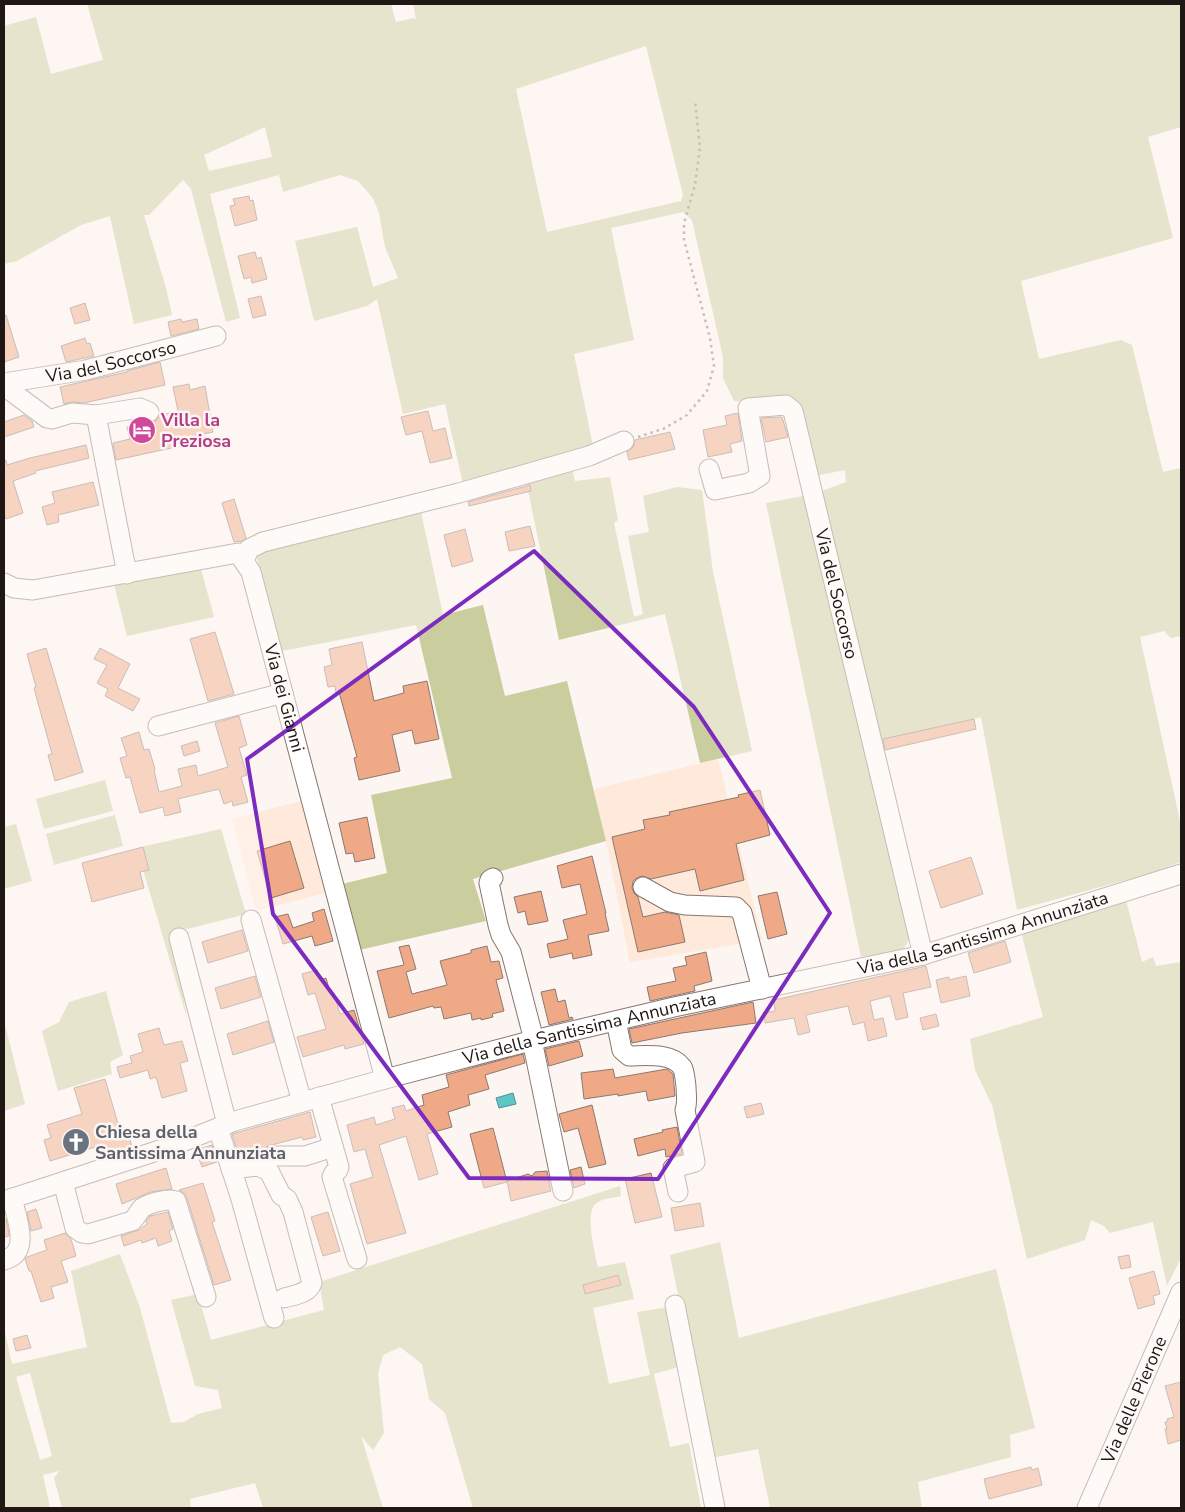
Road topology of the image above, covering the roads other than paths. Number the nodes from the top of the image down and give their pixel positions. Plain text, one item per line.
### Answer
1 (216, 336) dead end
2 (4, 384) edge
3 (149, 412) dead end
4 (96, 415) junction
5 (624, 441) road end
6 (709, 469) dead end
7 (244, 561) junction
8 (126, 574) junction
9 (4, 583) edge
10 (33, 590) junction
11 (4, 596) edge
12 (283, 693) junction
13 (158, 726) dead end
14 (1181, 874) edge
15 (493, 878) dead end
16 (643, 887) dead end
17 (251, 920) dead end
18 (179, 938) dead end
19 (923, 955) junction
20 (762, 989) junction
21 (616, 1022) junction
22 (533, 1040) junction
23 (385, 1079) junction
24 (311, 1100) junction
25 (223, 1126) junction
26 (333, 1147) junction
27 (273, 1156) dead end
28 (231, 1169) junction
29 (63, 1182) junction
30 (563, 1191) dead end
31 (678, 1192) dead end
32 (8, 1200) edge
33 (357, 1259) dead end
34 (4, 1260) edge
35 (1181, 1292) edge
36 (206, 1297) dead end
37 (284, 1298) dead end
38 (676, 1305) dead end
39 (274, 1318) dead end
40 (715, 1508) edge
41 (1087, 1508) edge

1 - 2 street, Via del Soccorso
2 - 4 street, Via del Soccorso
3 - 4 street, Via del Soccorso
4 - 8 street
5 - 7 street
6 - 19 street, Via del Soccorso
7 - 8 street
7 - 12 street, Via dei Gianni
8 - 10 street
9 - 10 street
10 - 11 street
12 - 13 street
12 - 23 street, Via dei Gianni
14 - 19 street, Via della Santissima Annunziata
15 - 22 street
16 - 20 street
17 - 24 street
18 - 25 street
19 - 20 street, Via della Santissima Annunziata
20 - 21 street, Via della Santissima Annunziata
21 - 22 street, Via della Santissima Annunziata
21 - 31 street
22 - 23 street, Via della Santissima Annunziata
22 - 30 street
23 - 24 street, Via della Santissima Annunziata
24 - 25 street, Via della Santissima Annunziata
24 - 26 street
25 - 28 street
25 - 29 street, Via della Santissima Annunziata
26 - 27 street
26 - 33 street
28 - 37 street
28 - 39 street
29 - 32 street, Via della Santissima Annunziata
29 - 36 street
32 - 34 street
35 - 41 street, Via delle Pierone
38 - 40 street

